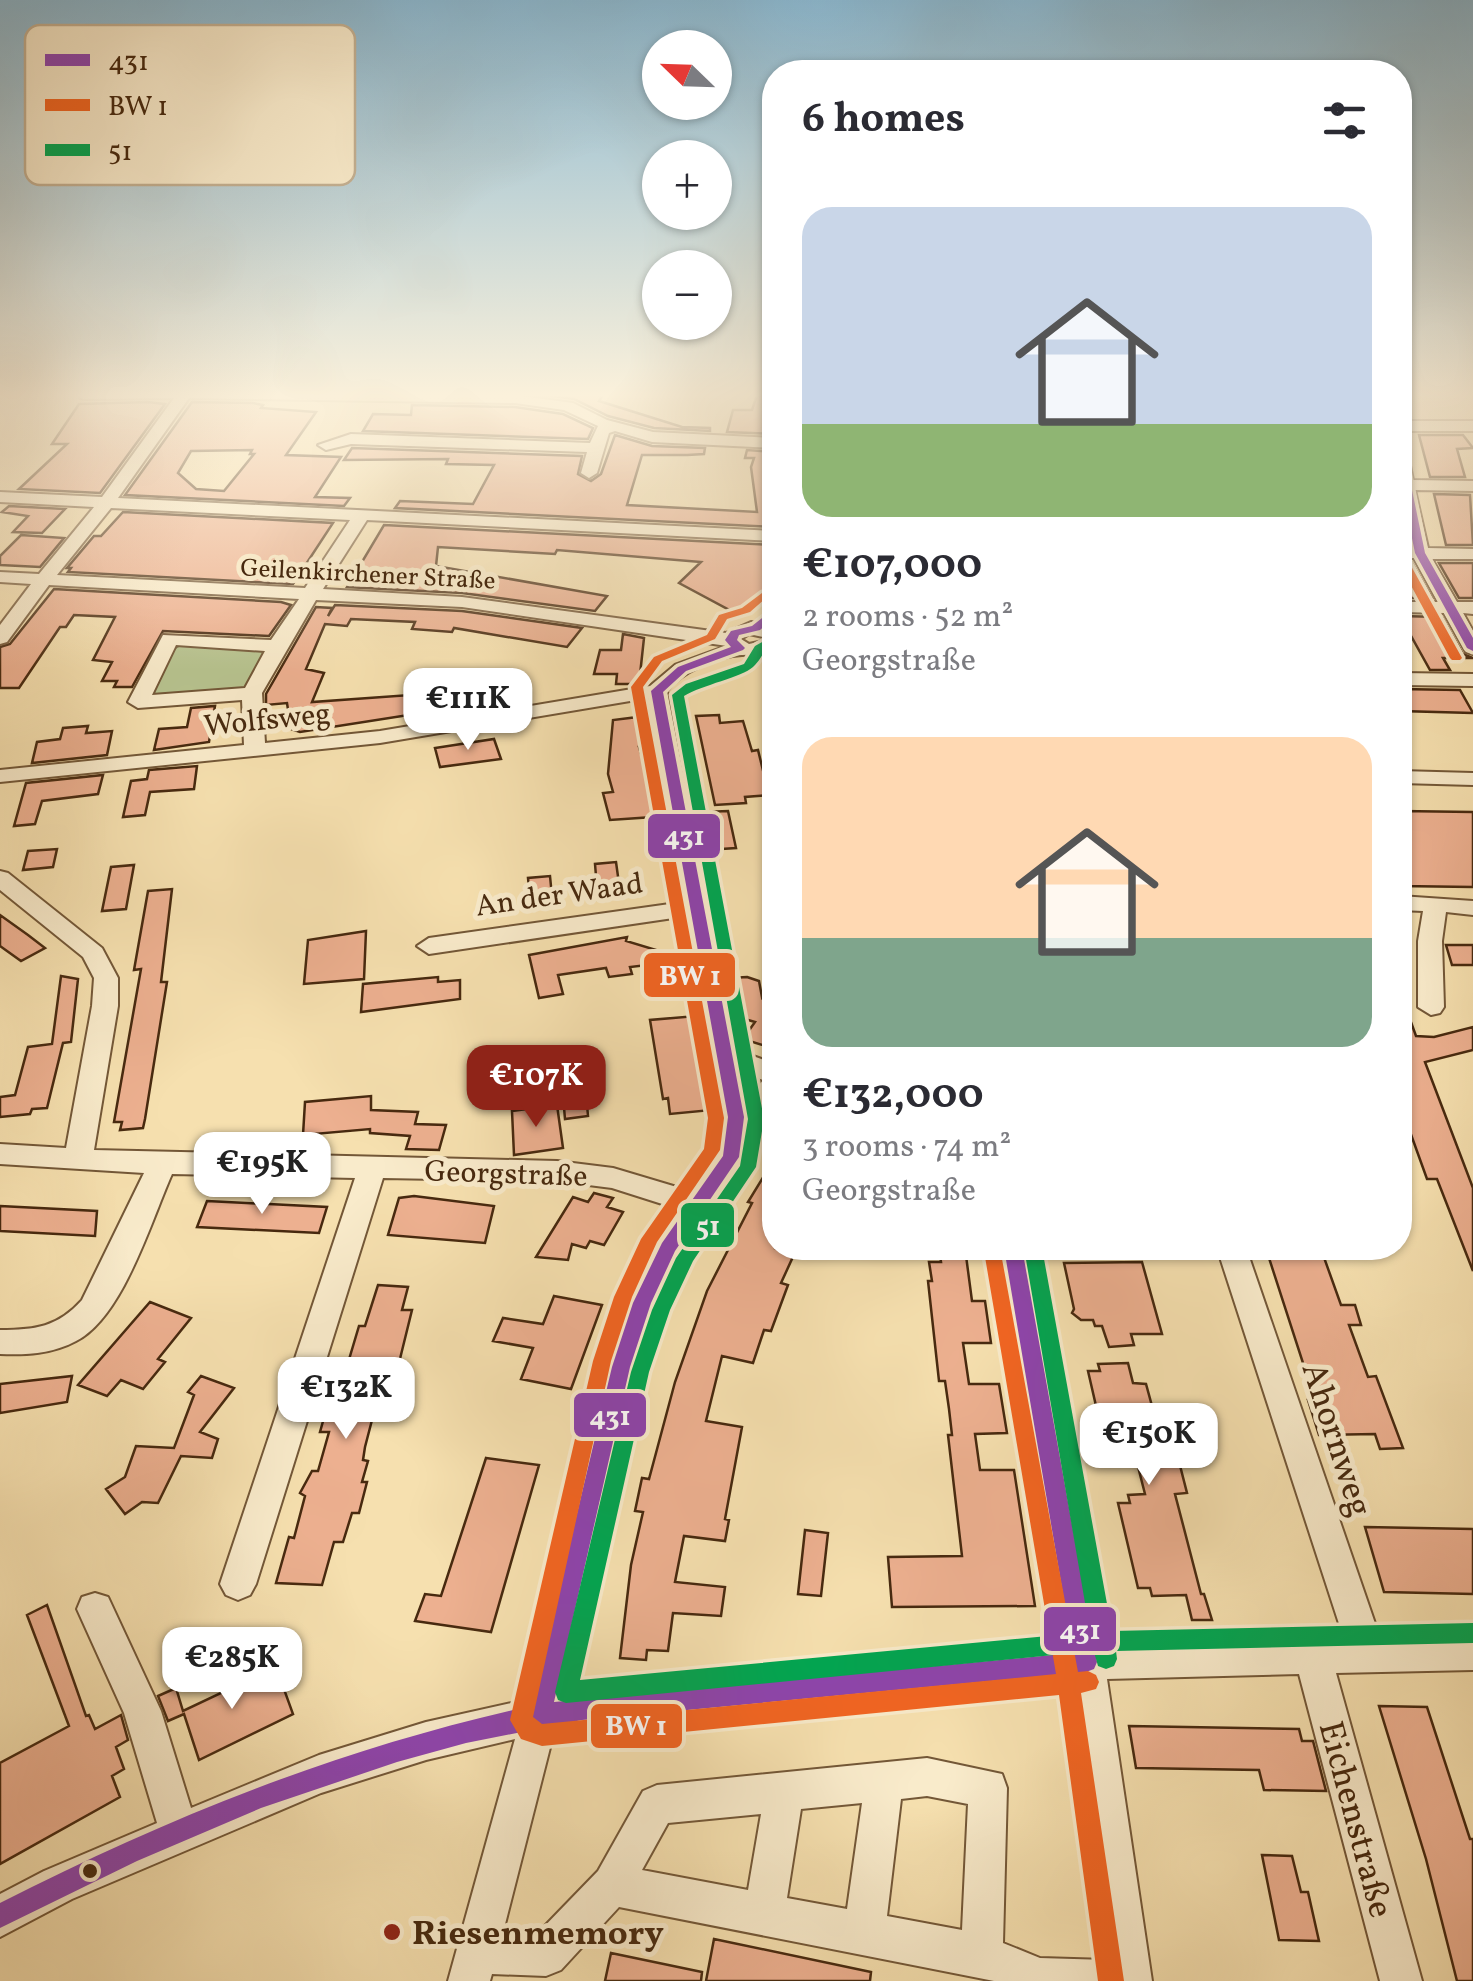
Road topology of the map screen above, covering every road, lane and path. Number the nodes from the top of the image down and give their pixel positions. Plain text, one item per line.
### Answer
1 (123, 484) edge
2 (1412, 485) edge
3 (1473, 486) edge
4 (0, 497) edge
5 (109, 504) junction
6 (361, 516) junction
7 (1412, 523) edge
8 (762, 535) edge
9 (1412, 553) edge
10 (1420, 553) junction
11 (1473, 554) edge
12 (0, 577) edge
13 (41, 579) junction
14 (310, 594) junction
15 (1412, 607) edge
16 (1448, 608) junction
17 (1473, 608) edge
18 (762, 631) edge
19 (674, 634) junction
20 (0, 638) edge
21 (735, 643) junction
22 (277, 646) junction
23 (762, 648) edge
24 (1473, 648) edge
25 (1412, 679) edge
26 (1473, 680) edge
27 (665, 682) junction
28 (252, 693) junction
29 (255, 752) junction
30 (0, 776) edge
31 (1412, 777) edge
32 (1473, 779) edge
33 (0, 878) edge
34 (1412, 903) edge
35 (1436, 904) junction
36 (699, 907) junction
37 (1473, 908) edge
38 (429, 946) dead end
39 (1431, 1007) dead end
40 (719, 1029) junction
41 (762, 1071) edge
42 (762, 1100) edge
43 (762, 1127) edge
44 (0, 1154) edge
45 (731, 1157) junction
46 (78, 1158) junction
47 (162, 1164) junction
48 (372, 1169) junction
49 (696, 1204) junction
50 (1016, 1260) edge
51 (1236, 1260) edge
52 (0, 1342) edge
53 (238, 1584) dead end
54 (95, 1608) dead end
55 (1473, 1653) edge
56 (1368, 1656) junction
57 (1313, 1657) junction
58 (1086, 1662) junction
59 (540, 1714) junction
60 (884, 1781) junction
61 (785, 1790) junction
62 (179, 1832) junction
63 (612, 1885) junction
64 (764, 1914) junction
65 (0, 1916) edge
66 (864, 1934) junction
67 (982, 1955) junction
68 (473, 1966) edge
69 (1040, 1980) edge
70 (1114, 1981) edge
71 (1131, 1981) edge
72 (1401, 1981) edge

1 - 5 street
2 - 3 street
4 - 5 street
5 - 6 street
5 - 13 street
6 - 8 street
6 - 14 street
7 - 10 street
9 - 10 street
10 - 11 street
10 - 16 street
12 - 13 street, Geilenkirchener Straße
13 - 14 street, Geilenkirchener Straße
13 - 20 street
14 - 19 street, Geilenkirchener Straße
14 - 22 street
15 - 16 street
16 - 17 street
16 - 24 street
18 - 21 street
19 - 21 street, Geilenkirchener Straße
19 - 27 street
21 - 23 street
21 - 27 street, Wolfsweg
22 - 28 street
22 - 28 street
25 - 26 street
27 - 29 street, Wolfsweg
27 - 36 street
28 - 29 street
29 - 30 street, Wolfsweg
31 - 32 street
33 - 46 street
34 - 35 street
35 - 37 street
35 - 39 street
36 - 38 street, An der Waad
36 - 40 street
40 - 41 street
40 - 45 street
42 - 45 street
43 - 45 street
44 - 46 street, Georgstraße
45 - 49 street
46 - 47 street, Georgstraße
47 - 48 street, Georgstraße
47 - 52 street
48 - 49 street, Georgstraße
48 - 53 street
49 - 59 street
50 - 58 street
51 - 56 street, Ahornweg
54 - 62 street
55 - 56 street
56 - 57 street
57 - 58 street
57 - 72 street, Eichenstraße
58 - 59 street
58 - 71 street
59 - 62 street
59 - 68 street
60 - 61 street
60 - 66 street
60 - 67 street
61 - 63 street
61 - 64 street
62 - 65 street
63 - 64 street
63 - 68 street
64 - 66 street
66 - 67 street
67 - 69 street
69 - 70 street

